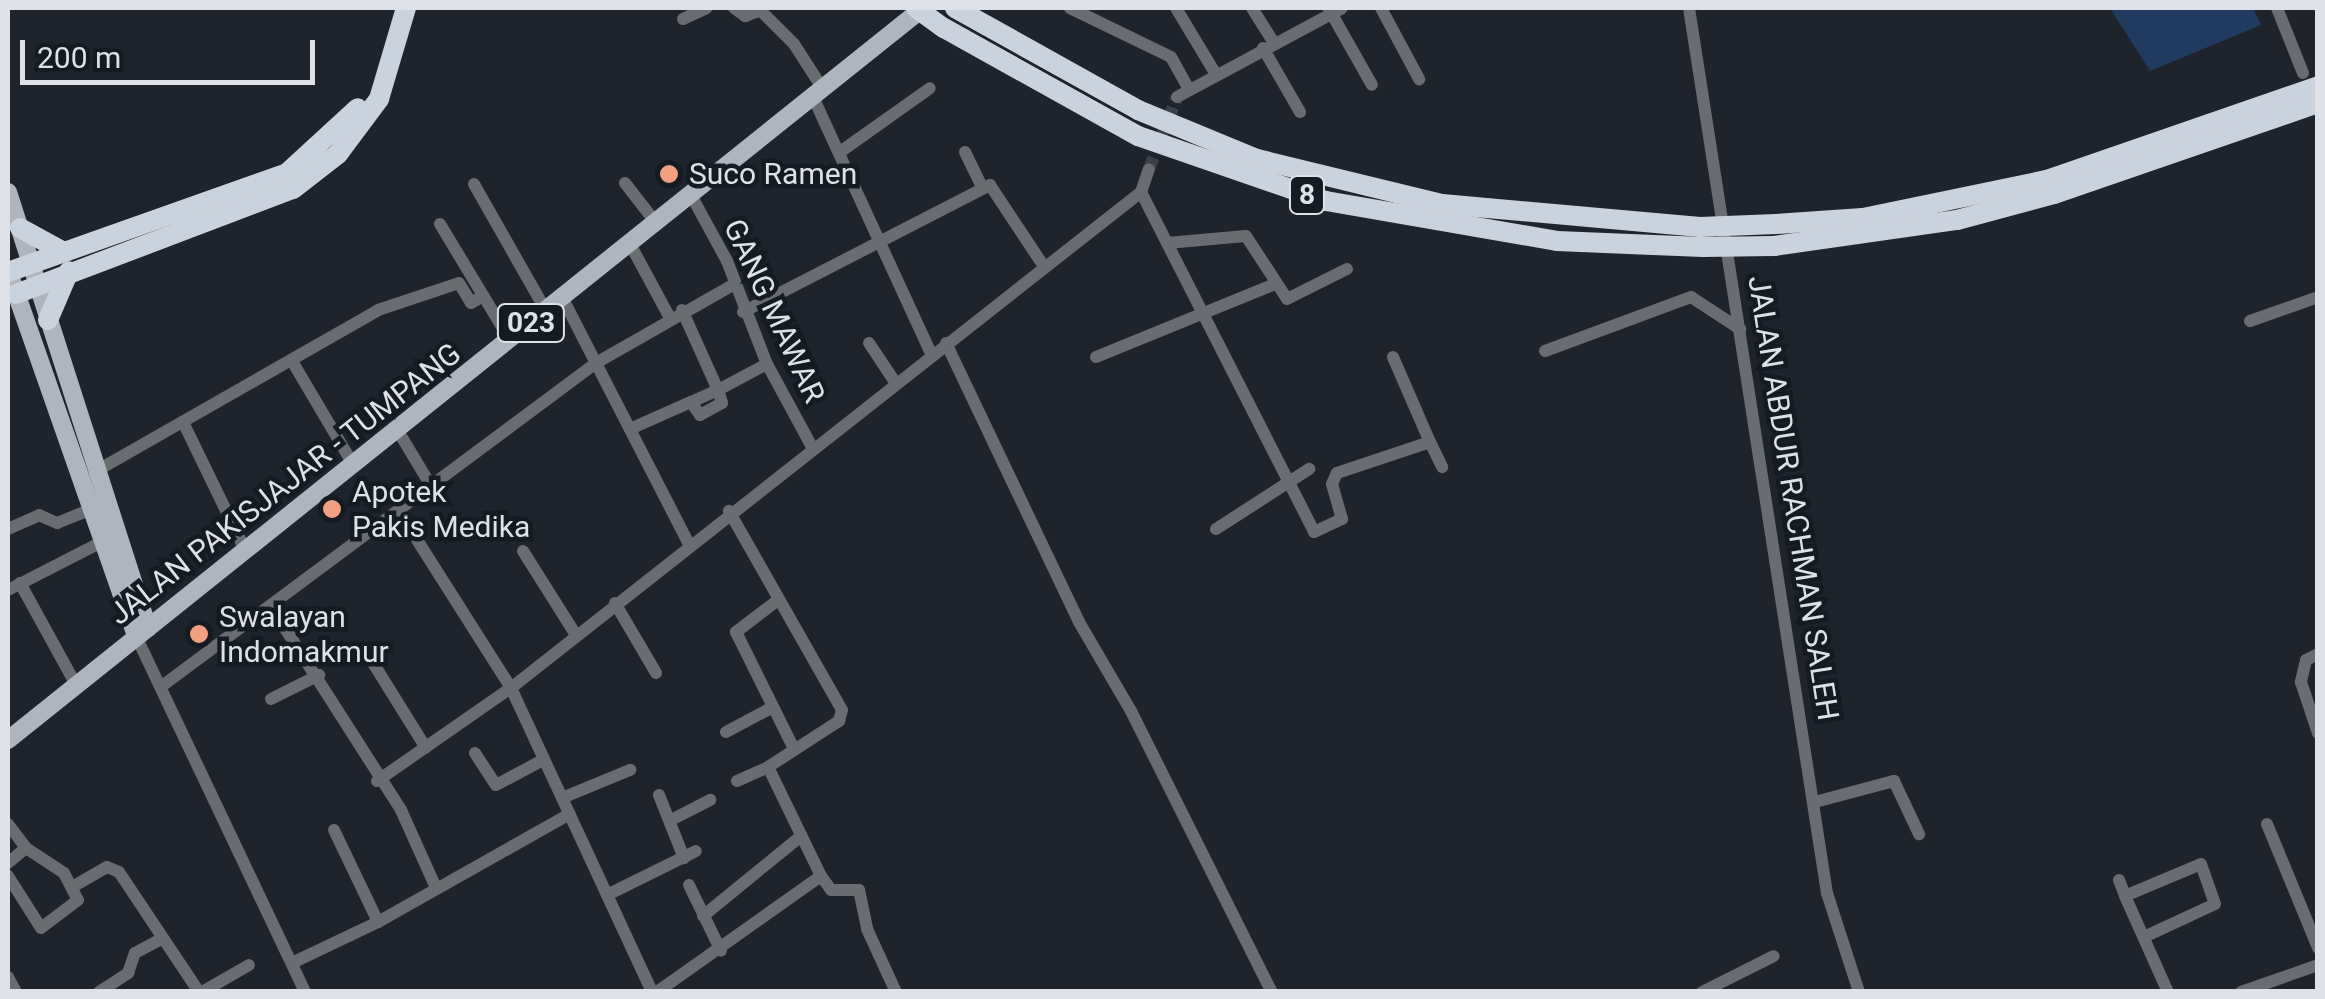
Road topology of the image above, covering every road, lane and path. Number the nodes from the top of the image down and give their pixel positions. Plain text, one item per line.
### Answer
1 (392, 8) edge
2 (406, 8) edge
3 (707, 8) edge
4 (734, 8) edge
5 (919, 8) edge
6 (1070, 8) edge
7 (1176, 8) edge
8 (1252, 8) edge
9 (1381, 8) edge
10 (1689, 8) edge
11 (2277, 8) edge
12 (758, 9) edge
13 (958, 9) edge
14 (1334, 9) edge
15 (684, 20) dead end
16 (1269, 45) junction
17 (1215, 74) junction
18 (1419, 78) dead end
19 (2310, 79) edge
20 (1372, 84) dead end
21 (930, 88) dead end
22 (818, 93) junction
23 (2318, 103) edge
24 (1300, 112) dead end
25 (840, 152) junction
26 (965, 152) dead end
27 (1148, 169) tunnel mouth
28 (625, 183) dead end
29 (474, 184) dead end
30 (982, 187) junction
31 (8, 192) edge
32 (1141, 192) junction
33 (692, 195) junction
34 (656, 223) junction
35 (440, 224) dead end
36 (20, 228) junction
37 (1701, 237) junction
38 (880, 242) junction
39 (1166, 243) junction
40 (630, 244) junction
41 (67, 261) junction
42 (30, 264) junction
43 (1043, 265) junction
44 (1347, 268) dead end
45 (8, 271) edge
46 (1275, 284) junction
47 (36, 285) junction
48 (733, 286) junction
49 (16, 294) junction
50 (483, 296) junction
51 (2318, 296) edge
52 (562, 298) junction
53 (546, 311) junction
54 (743, 312) junction
55 (676, 313) junction
56 (1203, 313) junction
57 (48, 320) junction
58 (2250, 321) dead end
59 (1740, 329) junction
60 (510, 340) junction
61 (868, 342) dead end
62 (946, 343) junction
63 (1546, 351) dead end
64 (931, 354) junction
65 (1393, 357) dead end
66 (1096, 358) dead end
67 (292, 361) junction
68 (596, 363) junction
69 (766, 364) junction
70 (895, 382) junction
71 (718, 390) junction
72 (183, 422) junction
73 (630, 429) junction
74 (398, 431) junction
75 (1430, 442) junction
76 (812, 447) junction
77 (354, 466) junction
78 (1442, 467) dead end
79 (1309, 469) dead end
80 (98, 470) junction
81 (1286, 480) junction
82 (433, 488) junction
83 (90, 510) junction
84 (729, 511) junction
85 (400, 514) junction
86 (8, 529) edge
87 (1216, 529) dead end
88 (102, 542) junction
89 (689, 544) junction
90 (524, 551) dead end
91 (246, 552) junction
92 (14, 586) edge
93 (132, 586) junction
94 (778, 600) junction
95 (615, 603) junction
96 (177, 606) junction
97 (272, 608) junction
98 (142, 632) junction
99 (576, 635) junction
100 (365, 650) dead end
101 (2318, 654) edge
102 (656, 673) dead end
103 (319, 675) junction
104 (76, 684) junction
105 (162, 686) junction
106 (511, 688) junction
107 (271, 699) dead end
108 (773, 707) junction
109 (2314, 708) edge
110 (726, 732) dead end
111 (2318, 733) edge
112 (8, 740) edge
113 (426, 748) junction
114 (794, 748) junction
115 (476, 752) dead end
116 (543, 760) junction
117 (768, 767) junction
118 (630, 770) dead end
119 (737, 780) dead end
120 (376, 781) junction
121 (658, 795) dead end
122 (562, 798) junction
123 (710, 800) dead end
124 (1815, 802) junction
125 (570, 814) junction
126 (673, 819) junction
127 (8, 824) edge
128 (2267, 824) dead end
129 (334, 830) dead end
130 (1920, 834) dead end
131 (801, 836) junction
132 (26, 848) junction
133 (8, 863) edge
134 (8, 876) edge
135 (821, 876) junction
136 (2119, 880) dead end
137 (74, 886) junction
138 (689, 886) dead end
139 (436, 888) junction
140 (607, 895) junction
141 (2125, 896) junction
142 (703, 916) junction
143 (378, 922) junction
144 (2144, 937) junction
145 (161, 939) junction
146 (2318, 948) edge
147 (722, 951) junction
148 (1774, 956) dead end
149 (292, 963) junction
150 (249, 965) dead end
151 (2318, 965) edge
152 (8, 977) edge
153 (2247, 991) edge
154 (16, 992) edge
155 (99, 992) edge
156 (201, 992) edge
157 (305, 992) edge
158 (655, 992) edge
159 (896, 992) edge
160 (1272, 992) edge
161 (1702, 992) edge
162 (1859, 992) edge
163 (2168, 992) edge

1 - 41 highway
2 - 41 highway
3 - 15 street
4 - 12 street
5 - 22 main road, JALAN PAKISJAJAR - TUMPANG / 023
5 - 37 highway, 8, bridge
6 - 17 street
7 - 17 street
8 - 16 street
9 - 18 street
10 - 59 street, JALAN ABDUR RACHMAN SALEH
11 - 19 street
12 - 22 street
13 - 37 highway, 8
14 - 16 street
14 - 20 street
16 - 17 street
16 - 24 street
19 - 37 highway, 8, bridge
21 - 25 street
22 - 25 street
22 - 33 main road, JALAN PAKISJAJAR - TUMPANG / 023
23 - 37 highway, 8, bridge
25 - 38 street
26 - 30 street
27 - 32 street
28 - 34 street
29 - 53 street
30 - 38 street
30 - 43 street
31 - 36 main road
32 - 39 street
32 - 43 street
33 - 34 main road, JALAN PAKISJAJAR - TUMPANG / 023
33 - 48 street, GANG MAWAR
34 - 40 main road, JALAN PAKISJAJAR - TUMPANG / 023
35 - 50 street
36 - 41 highway
36 - 42 main road
38 - 54 street
38 - 64 street
39 - 46 street
39 - 56 street
40 - 52 main road, JALAN PAKISJAJAR - TUMPANG / 023
40 - 55 street
41 - 42 highway
41 - 47 highway
41 - 57 highway
42 - 45 highway
42 - 47 main road
43 - 62 street
44 - 46 street
45 - 49 main road
46 - 56 street
47 - 49 highway
47 - 57 main road
48 - 54 street, GANG MAWAR
48 - 55 street
49 - 83 main road
50 - 60 street
50 - 67 street
51 - 58 street
52 - 53 main road, JALAN PAKISJAJAR - TUMPANG / 023
52 - 68 street
53 - 60 main road, JALAN PAKISJAJAR - TUMPANG / 023
54 - 69 street, GANG MAWAR
55 - 68 street
55 - 71 street
56 - 66 street
56 - 81 street
57 - 80 main road
59 - 63 street
59 - 124 street, JALAN ABDUR RACHMAN SALEH
60 - 74 main road, JALAN PAKISJAJAR - TUMPANG / 023
61 - 70 street
62 - 64 street
62 - 160 street
64 - 70 street
65 - 75 street
67 - 72 street
67 - 77 street
68 - 73 street
68 - 82 street
69 - 71 street
69 - 76 street, GANG MAWAR
70 - 76 street
71 - 73 street
72 - 80 street
72 - 91 street
73 - 89 street
74 - 77 main road, JALAN PAKISJAJAR - TUMPANG / 023
74 - 82 street
75 - 78 street
75 - 81 street
76 - 84 street
77 - 91 main road, JALAN PAKISJAJAR - TUMPANG / 023
79 - 81 street
80 - 93 main road
81 - 87 street
82 - 85 street
83 - 86 street
83 - 88 main road
84 - 89 street
84 - 94 street
85 - 97 street
85 - 106 street
88 - 92 street
88 - 98 main road
89 - 95 street
90 - 99 street
91 - 96 main road, JALAN PAKISJAJAR - TUMPANG / 023
92 - 104 street
93 - 96 main road
93 - 98 main road
94 - 108 street
94 - 114 street
95 - 99 street
95 - 102 street
96 - 98 main road, JALAN PAKISJAJAR - TUMPANG / 023
97 - 103 street
97 - 105 street
98 - 104 main road, JALAN PAKISJAJAR - TUMPANG / 023
98 - 105 street
99 - 106 street
100 - 113 street
101 - 109 street
103 - 107 street
103 - 120 street
104 - 112 main road, JALAN PAKISJAJAR - TUMPANG / 023
105 - 149 street
106 - 113 street
106 - 116 street
108 - 110 street
108 - 114 street
109 - 111 street
113 - 120 street
114 - 117 street
115 - 116 street
116 - 122 street
117 - 119 street
117 - 131 street
118 - 122 street
120 - 139 street
121 - 126 street
122 - 125 street
123 - 126 street
124 - 130 street
124 - 162 street, JALAN ABDUR RACHMAN SALEH
125 - 139 street
125 - 140 street
126 - 140 street
127 - 132 street
128 - 146 street
129 - 143 street
131 - 135 street
131 - 142 street
132 - 133 street
132 - 137 street
134 - 137 street
135 - 147 street
135 - 159 street
136 - 141 street
137 - 145 street
138 - 142 street
139 - 143 street
140 - 158 street
141 - 144 street
141 - 144 street
142 - 147 street
143 - 149 street
144 - 163 street
145 - 155 street
145 - 156 street
147 - 158 street
148 - 161 street
149 - 157 street
150 - 156 street
151 - 153 street
152 - 154 street

